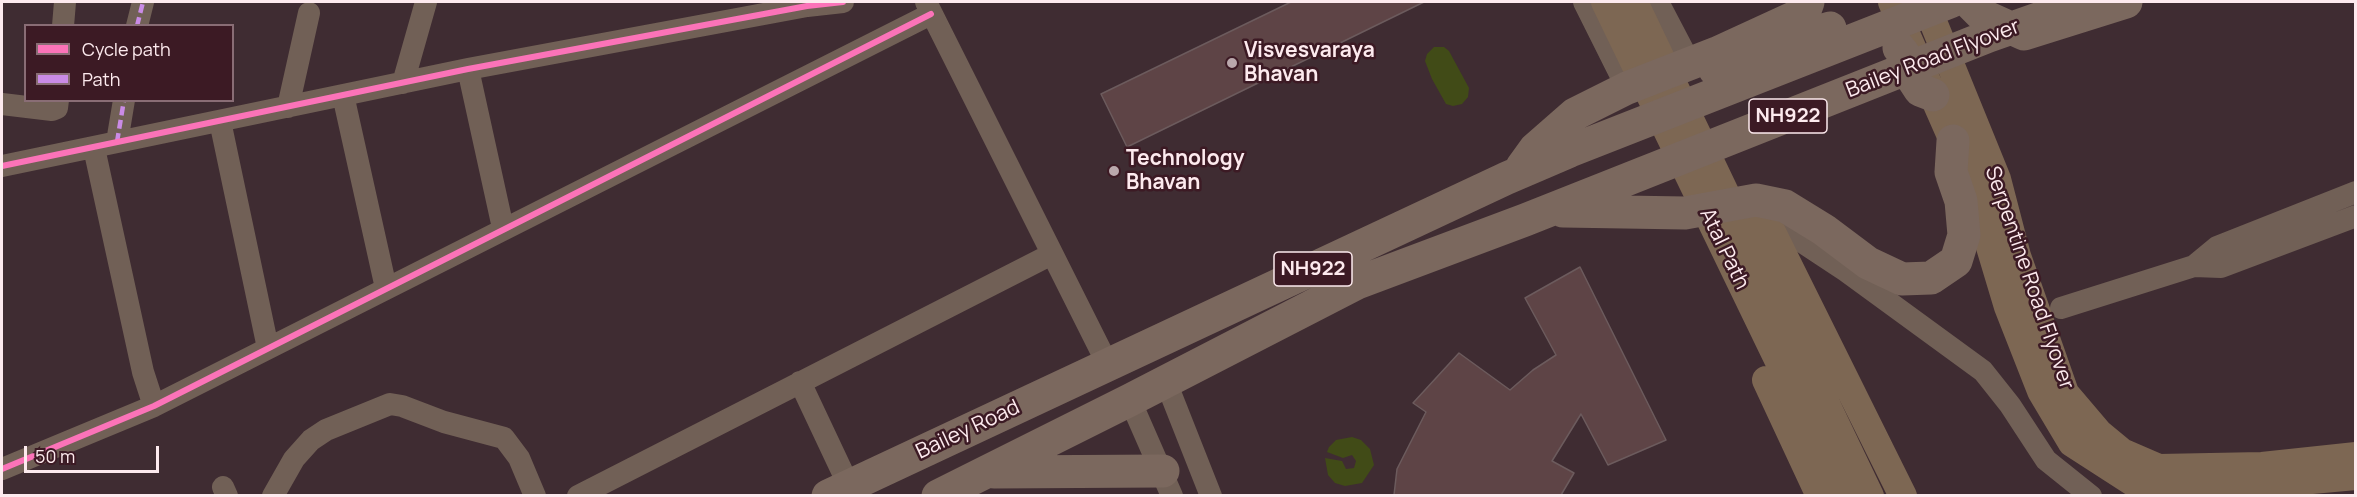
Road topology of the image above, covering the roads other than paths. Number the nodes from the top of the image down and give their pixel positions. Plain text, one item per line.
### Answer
1 (64, 2) edge
2 (143, 2) edge
3 (426, 2) edge
4 (843, 2) edge
5 (1584, 2) edge
6 (1605, 2) edge
7 (1808, 2) edge
8 (1892, 2) edge
9 (1925, 2) edge
10 (1950, 2) edge
11 (1969, 2) edge
12 (2086, 2) edge
13 (2126, 2) edge
14 (1650, 3) edge
15 (808, 4) edge
16 (929, 8) edge
17 (309, 13) dead end
18 (63, 24) edge
19 (138, 24) edge
20 (1602, 37) junction
21 (1690, 63) junction
22 (468, 69) junction
23 (403, 82) junction
24 (1627, 88) junction
25 (1933, 94) junction
26 (343, 95) junction
27 (58, 102) edge
28 (124, 102) edge
29 (2, 105) edge
30 (288, 107) junction
31 (220, 121) junction
32 (1953, 141) junction
33 (117, 142) junction
34 (94, 148) junction
35 (2, 166) edge
36 (1527, 169) junction
37 (2355, 192) edge
38 (1771, 203) junction
39 (1546, 210) junction
40 (1685, 213) junction
41 (2355, 216) edge
42 (504, 228) junction
43 (1052, 254) junction
44 (2194, 266) junction
45 (386, 288) junction
46 (2061, 308) dead end
47 (268, 348) junction
48 (1108, 365) junction
49 (801, 382) junction
50 (1166, 382) junction
51 (1130, 400) junction
52 (154, 406) junction
53 (2355, 456) edge
54 (2, 469) edge
55 (985, 472) junction
56 (2355, 476) edge
57 (1168, 483) edge
58 (838, 491) edge
59 (273, 495) edge
60 (535, 495) edge
61 (578, 495) edge
62 (938, 495) edge
63 (1211, 495) edge
64 (1820, 495) edge
65 (1844, 495) edge
66 (1870, 495) edge
67 (1903, 495) edge
68 (2091, 495) edge

1 - 18 street
2 - 19 street
3 - 23 street
4 - 15 street
5 - 20 street
6 - 65 main road, Atal Path
7 - 21 highway
8 - 25 main road, Serpentine Road Flyover
9 - 53 main road, Serpentine Road Flyover
10 - 36 highway, NH922
11 - 13 highway
12 - 39 highway, Bailey Road Flyover / NH922
14 - 20 street
14 - 21 street
14 - 66 main road, Atal Path
15 - 22 street
16 - 42 street
16 - 43 street
17 - 30 street
20 - 24 street
21 - 24 highway
22 - 23 street
22 - 42 street
23 - 26 street
24 - 36 highway
25 - 32 main road, Serpentine Road Flyover
25 - 36 highway
26 - 30 street
26 - 45 street
27 - 29 street
28 - 33 street
30 - 31 street
31 - 33 street
31 - 47 street
32 - 38 highway
32 - 56 main road, Serpentine Road Flyover
33 - 34 street
34 - 35 street
34 - 52 street
36 - 48 highway, NH922
37 - 44 street
38 - 40 highway
38 - 67 main road
38 - 68 street
39 - 40 highway
39 - 50 highway, NH922
40 - 64 main road
41 - 44 street
42 - 45 street
43 - 48 street
43 - 49 street
44 - 46 street
45 - 47 street
47 - 52 street
48 - 58 highway, Bailey Road / NH922
49 - 58 street
49 - 61 street
50 - 51 highway, NH922
50 - 63 street
51 - 55 highway, Bailey Road / NH922
51 - 57 street
52 - 54 street
55 - 57 highway
55 - 62 highway, Bailey Road / NH922
59 - 60 street

